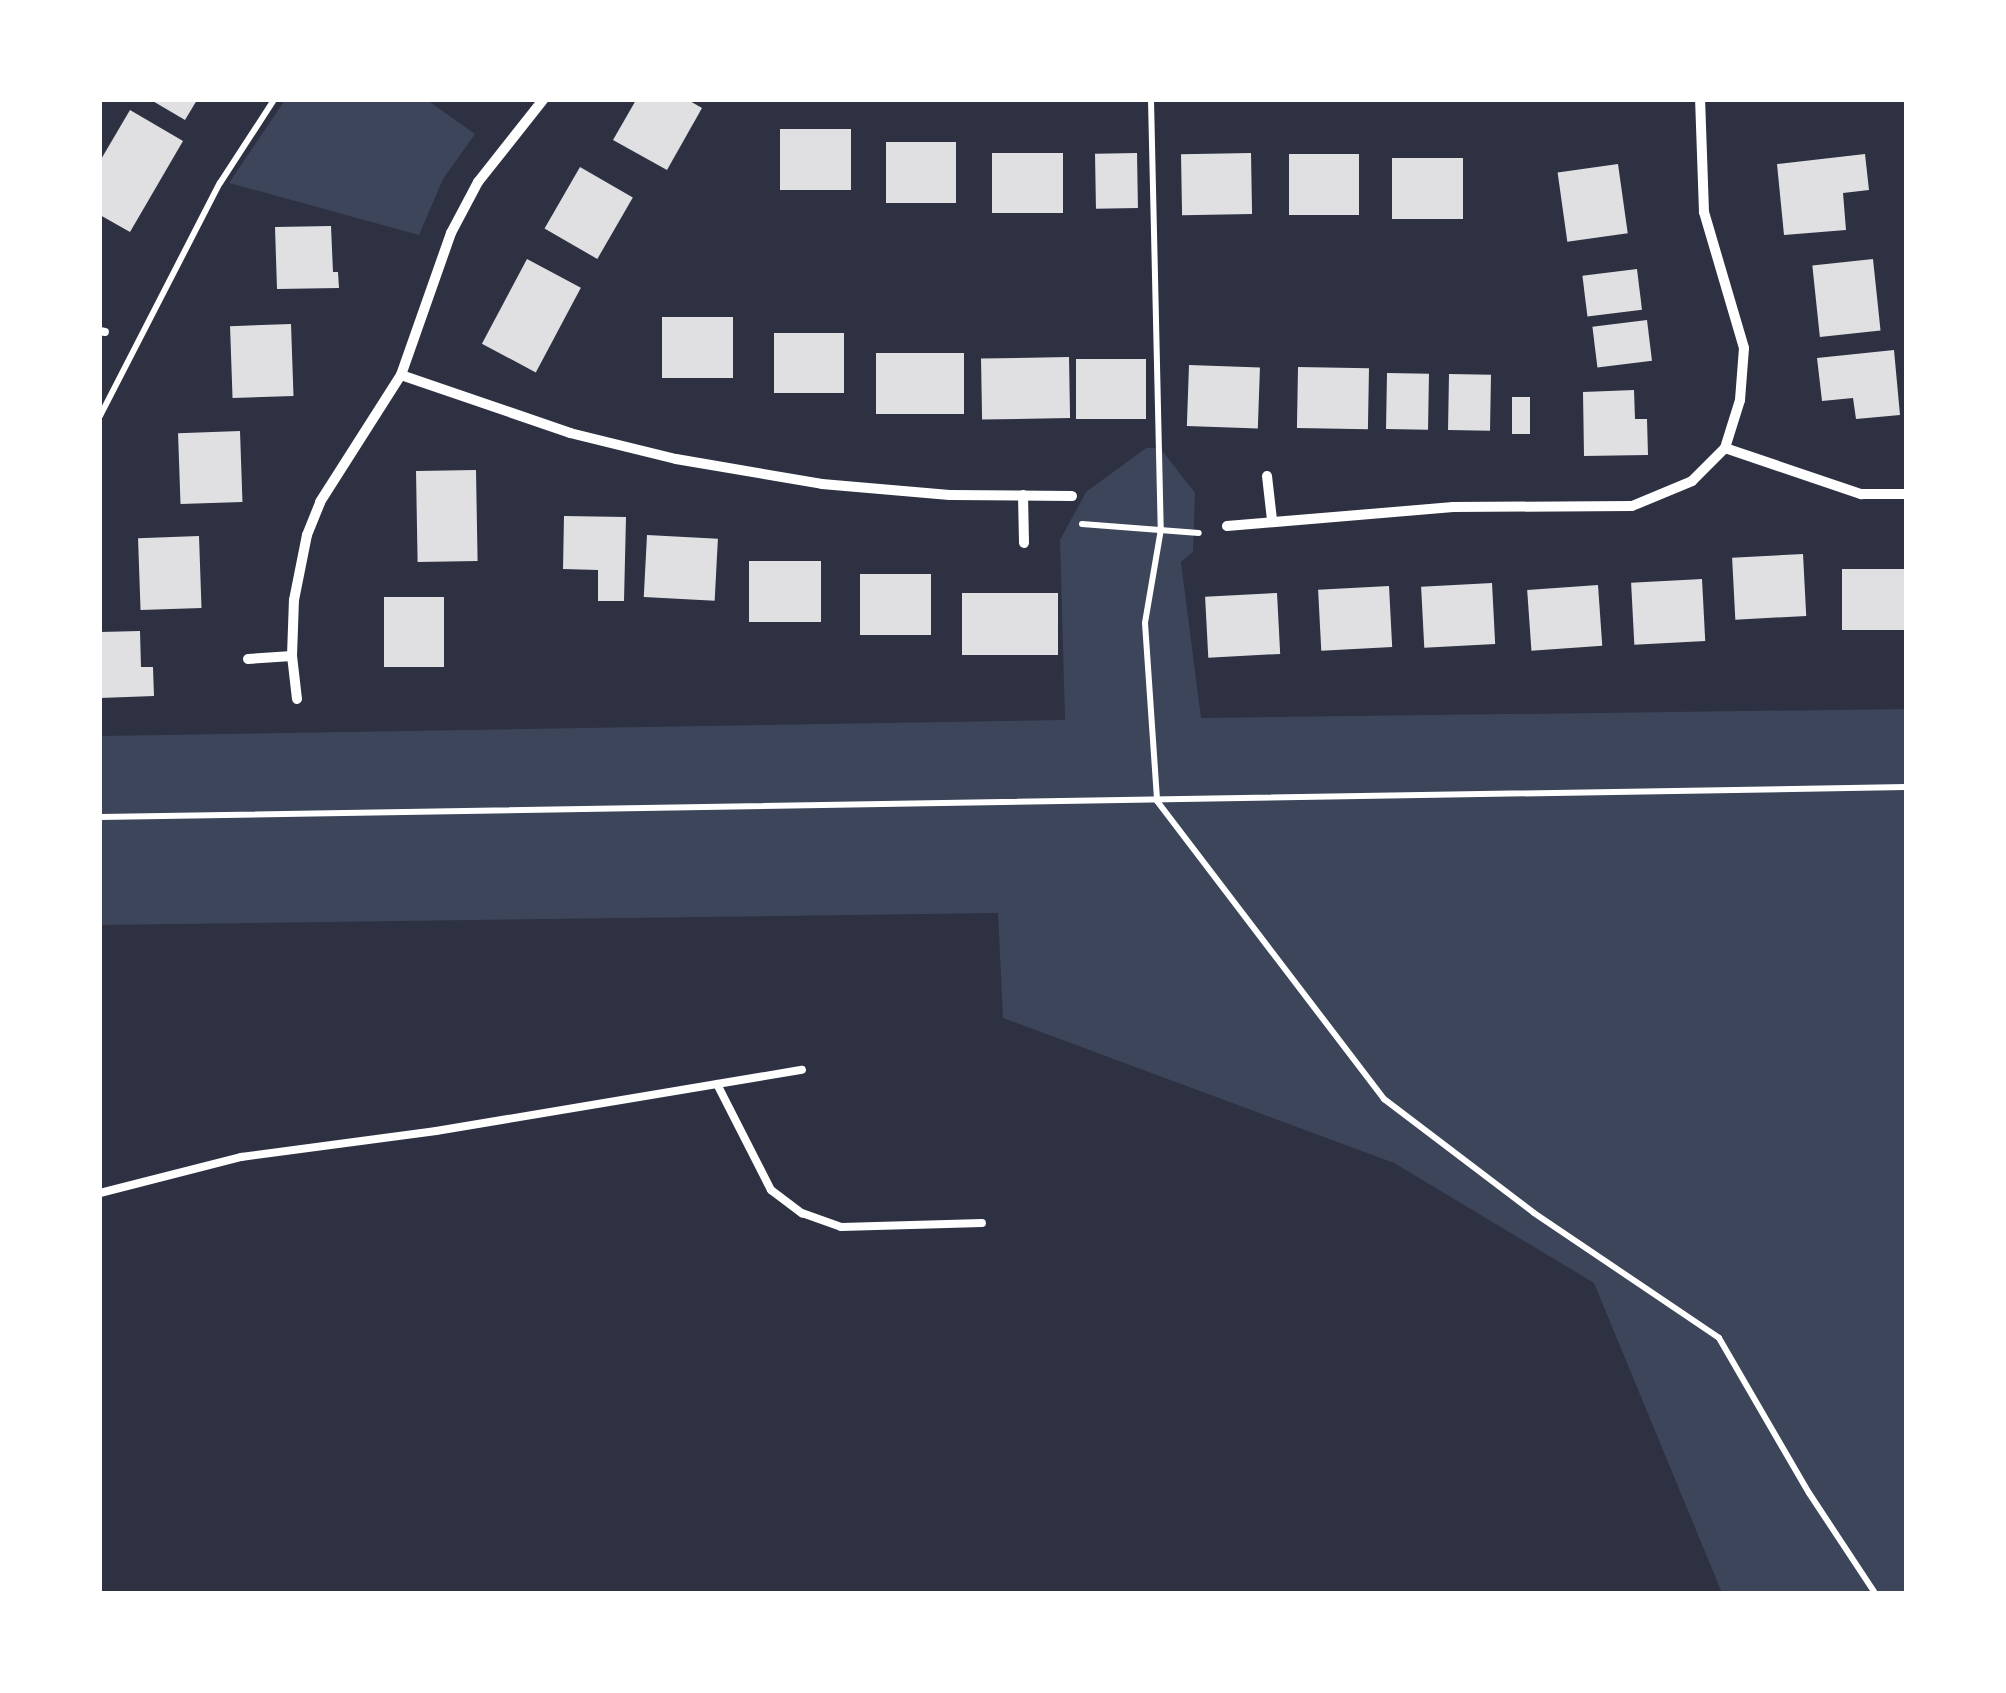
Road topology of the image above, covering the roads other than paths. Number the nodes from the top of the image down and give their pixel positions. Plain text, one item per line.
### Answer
1 (543, 100) edge
2 (1700, 100) edge
3 (400, 375) junction
4 (1725, 448) junction
5 (1268, 476) dead end
6 (1906, 494) edge
7 (1023, 496) junction
8 (1072, 496) dead end
9 (1272, 520) junction
10 (1227, 526) road end
11 (1024, 543) dead end
12 (292, 656) junction
13 (248, 658) dead end
14 (297, 699) dead end
15 (802, 1070) dead end
16 (717, 1084) junction
17 (100, 1193) edge
18 (982, 1223) dead end

1 - 3 street
2 - 4 street
3 - 7 street
3 - 12 street
4 - 6 street
4 - 9 street
5 - 9 street
7 - 8 street
7 - 11 street
9 - 10 street
12 - 13 street
12 - 14 street
15 - 16 lane
16 - 17 lane
16 - 18 lane

